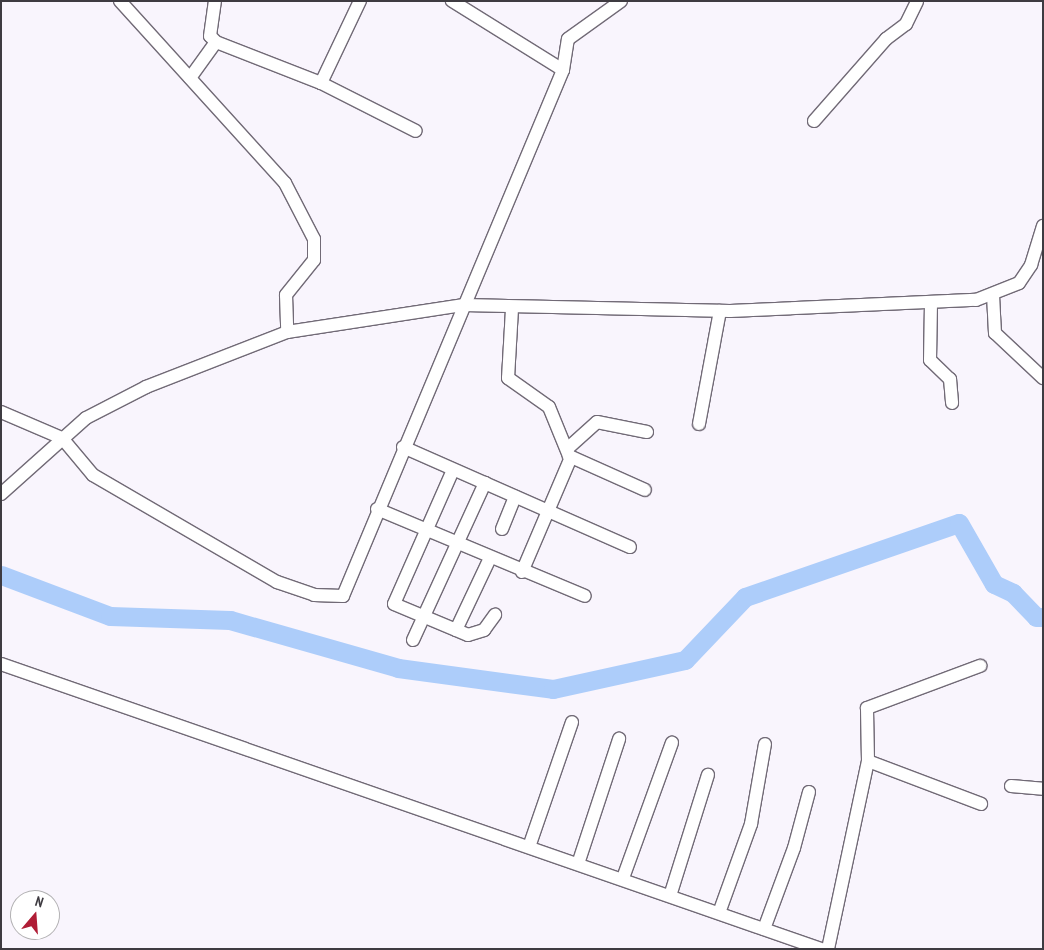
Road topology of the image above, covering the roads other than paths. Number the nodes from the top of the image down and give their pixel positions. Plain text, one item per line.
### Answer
1 (120, 1) edge
2 (216, 1) edge
3 (360, 1) edge
4 (452, 1) edge
5 (621, 1) edge
6 (917, 1) edge
7 (216, 42) junction
8 (563, 70) junction
9 (190, 78) junction
10 (321, 83) junction
11 (814, 121) dead end
12 (416, 131) dead end
13 (1043, 226) edge
14 (993, 295) junction
15 (931, 303) junction
16 (464, 305) junction
17 (512, 308) junction
18 (720, 311) junction
19 (287, 332) junction
20 (1043, 378) edge
21 (952, 403) dead end
22 (1, 412) edge
23 (699, 424) dead end
24 (648, 432) dead end
25 (62, 438) junction
26 (403, 447) junction
27 (569, 453) junction
28 (453, 470) junction
29 (485, 483) junction
30 (645, 490) dead end
31 (1, 494) edge
32 (515, 497) junction
33 (377, 509) junction
34 (547, 511) junction
35 (502, 529) dead end
36 (427, 530) junction
37 (458, 544) junction
38 (630, 547) dead end
39 (490, 558) junction
40 (522, 572) junction
41 (585, 596) dead end
42 (495, 615) dead end
43 (424, 616) junction
44 (456, 630) junction
45 (414, 640) dead end
46 (1, 664) edge
47 (980, 666) dead end
48 (572, 722) dead end
49 (619, 738) dead end
50 (672, 743) dead end
51 (765, 744) dead end
52 (868, 761) junction
53 (708, 775) dead end
54 (1011, 786) dead end
55 (1043, 790) edge
56 (809, 792) dead end
57 (981, 804) dead end
58 (529, 847) junction
59 (578, 864) junction
60 (623, 878) junction
61 (670, 896) junction
62 (719, 913) junction
63 (764, 929) junction
64 (821, 949) edge
65 (828, 949) edge

1 - 9 street
2 - 7 street
3 - 10 street
4 - 8 street
5 - 8 street
6 - 11 street
7 - 9 street
7 - 10 street
8 - 16 street
9 - 19 street
10 - 12 street
13 - 14 street
14 - 15 street
14 - 20 street
15 - 18 street
15 - 21 street
16 - 17 street
16 - 19 street
16 - 26 street
17 - 18 street
17 - 27 street
18 - 23 street
19 - 25 street
22 - 25 street
24 - 27 street
25 - 31 street
25 - 33 street
26 - 28 street
26 - 33 street
27 - 30 street
27 - 34 street
28 - 29 street
28 - 36 street
29 - 32 street
29 - 37 street
32 - 34 street
32 - 35 street
33 - 36 street
34 - 38 street
34 - 40 street
36 - 37 street
36 - 43 street
37 - 39 street
37 - 43 street
39 - 40 street
39 - 44 street
40 - 41 street
42 - 44 street
43 - 44 street
43 - 45 street
46 - 58 street
47 - 52 street
48 - 58 street
49 - 59 street
50 - 60 street
51 - 62 street
52 - 57 street
52 - 65 street
53 - 61 street
54 - 55 street
56 - 63 street
58 - 59 street
59 - 60 street
60 - 61 street
61 - 62 street
62 - 63 street
63 - 64 street

